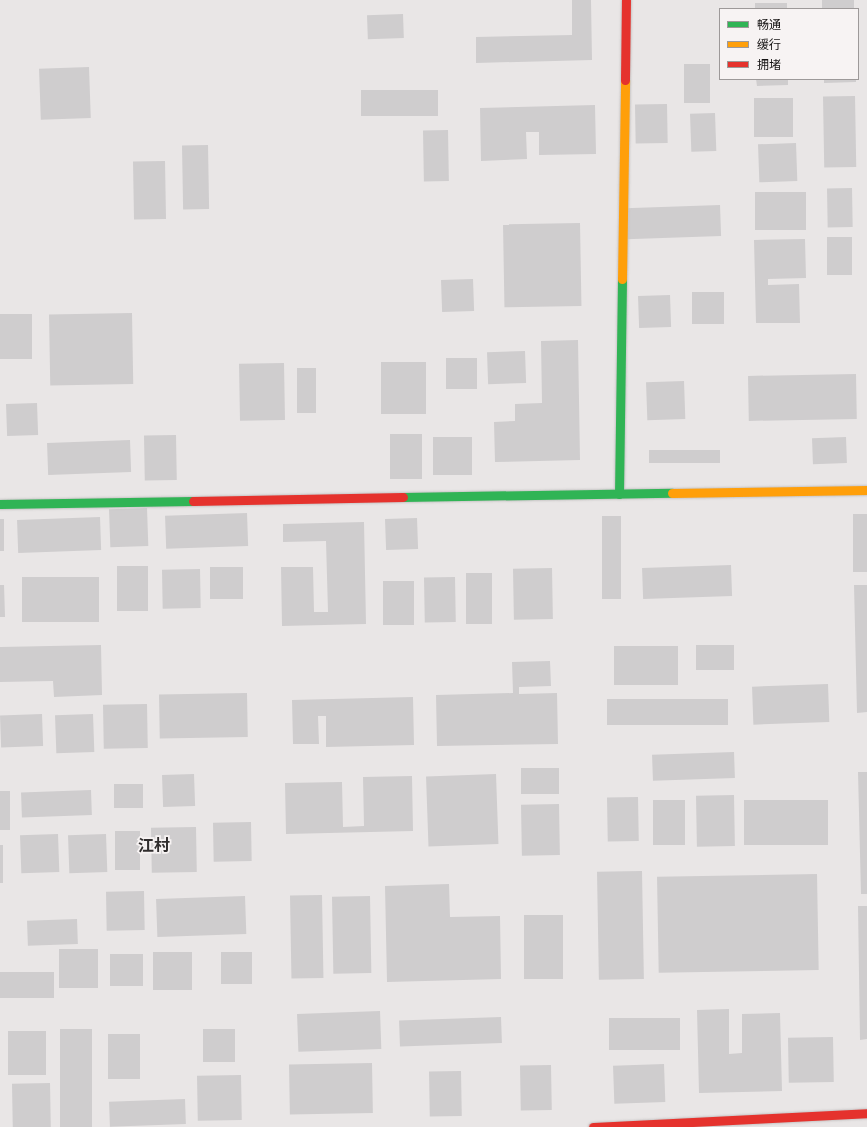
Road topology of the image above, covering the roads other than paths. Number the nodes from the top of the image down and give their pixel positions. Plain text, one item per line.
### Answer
1 (626, 0) edge
2 (867, 490) edge
3 (619, 494) junction
4 (0, 504) edge
5 (867, 1113) edge
6 (593, 1127) edge

1 - 3 street
2 - 3 street
3 - 4 street
5 - 6 street

